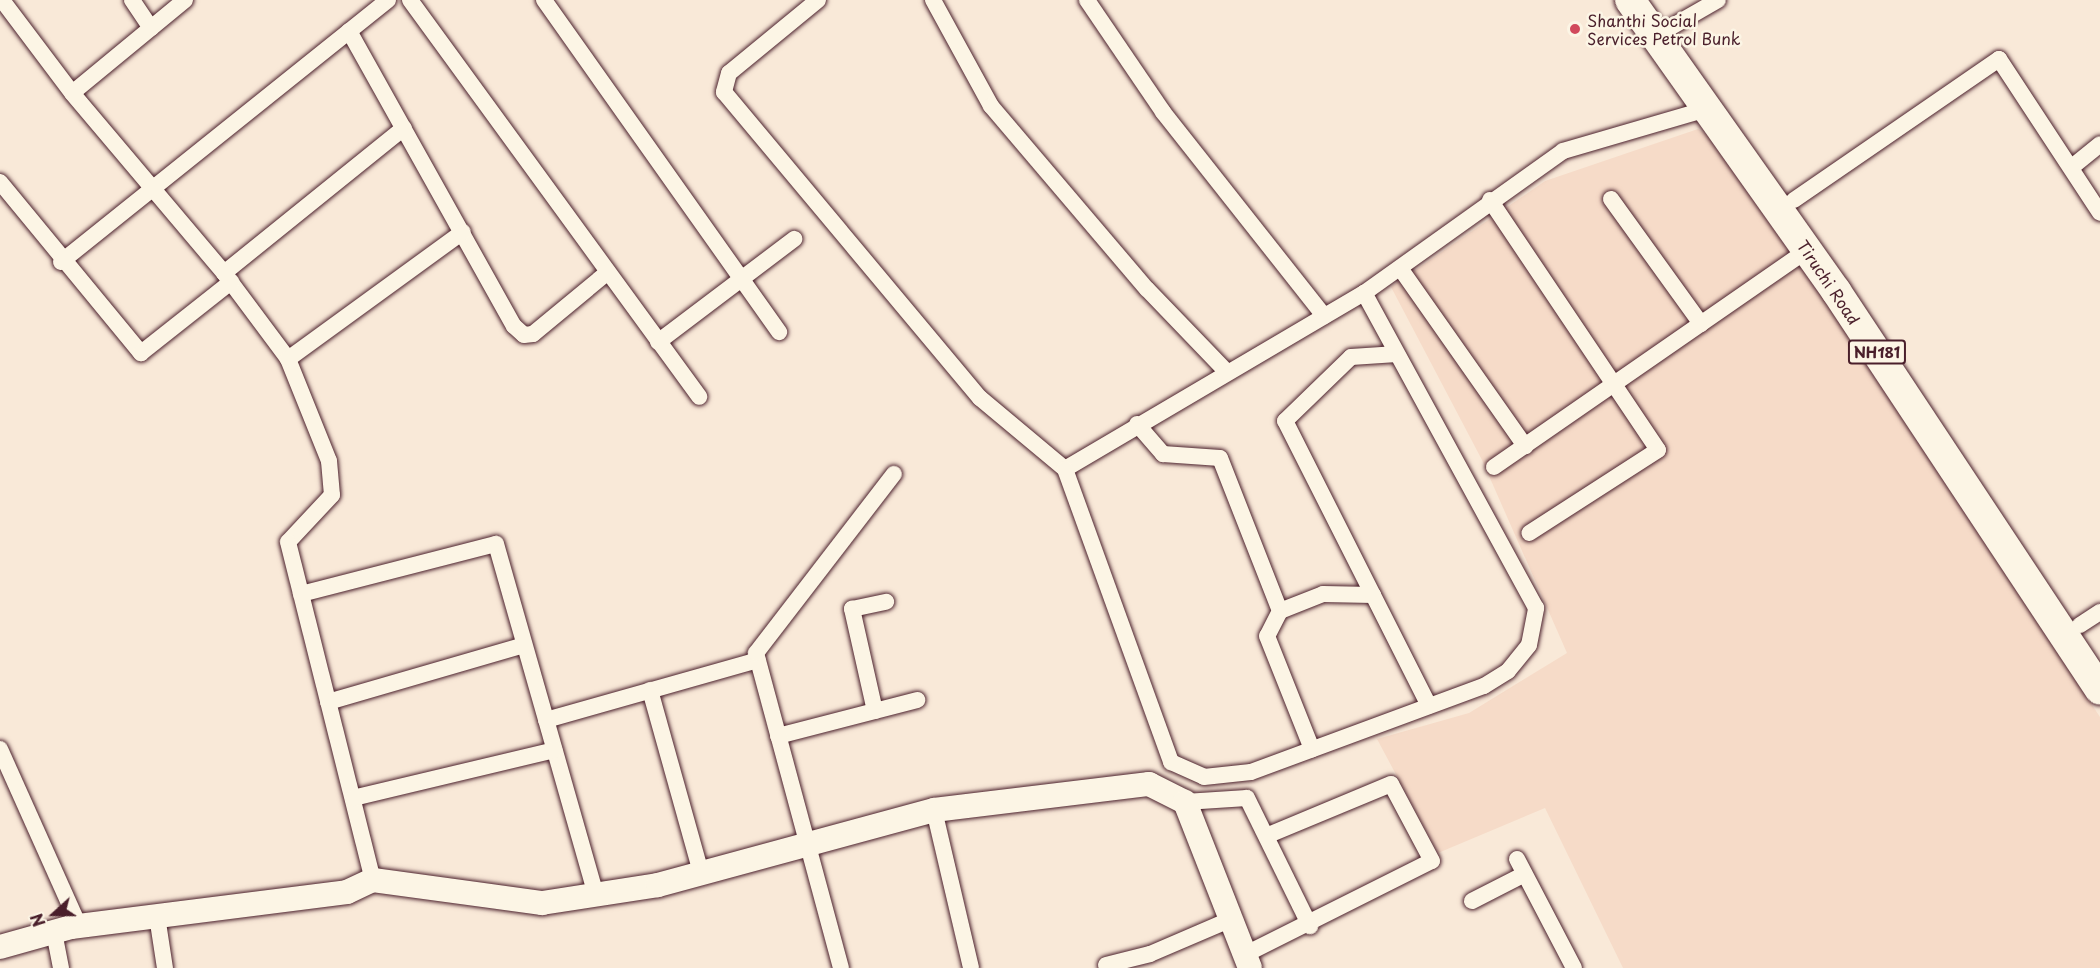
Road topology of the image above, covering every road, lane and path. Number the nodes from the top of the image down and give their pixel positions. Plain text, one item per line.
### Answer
1 (2, 0) edge
2 (132, 0) edge
3 (185, 0) edge
4 (388, 0) edge
5 (410, 0) edge
6 (544, 0) edge
7 (818, 0) edge
8 (933, 0) edge
9 (1087, 0) edge
10 (1630, 0) edge
11 (1651, 0) edge
12 (1718, 0) edge
13 (1671, 27) junction
14 (151, 28) junction
15 (349, 31) junction
16 (72, 93) junction
17 (1710, 108) junction
18 (404, 128) junction
19 (2100, 144) edge
20 (2072, 167) junction
21 (0, 182) edge
22 (153, 189) junction
23 (1490, 200) junction
24 (1611, 200) dead end
25 (1794, 200) junction
26 (2100, 213) edge
27 (463, 232) junction
28 (794, 239) dead end
29 (1807, 250) junction
30 (61, 262) junction
31 (1400, 267) junction
32 (608, 272) junction
33 (742, 277) junction
34 (227, 278) junction
35 (1364, 293) junction
36 (1324, 316) junction
37 (1701, 324) junction
38 (779, 332) dead end
39 (658, 342) junction
40 (1397, 354) junction
41 (288, 359) junction
42 (1227, 372) junction
43 (1614, 384) junction
44 (699, 398) dead end
45 (1137, 424) junction
46 (1525, 446) junction
47 (1494, 467) dead end
48 (1065, 468) junction
49 (894, 474) dead end
50 (1529, 533) dead end
51 (301, 594) junction
52 (1373, 595) junction
53 (886, 602) dead end
54 (1280, 611) junction
55 (2090, 618) edge
56 (524, 645) junction
57 (2100, 654) edge
58 (758, 660) junction
59 (650, 690) junction
60 (2100, 690) edge
61 (917, 700) dead end
62 (328, 702) junction
63 (1430, 706) junction
64 (875, 711) junction
65 (546, 720) junction
66 (778, 736) junction
67 (0, 749) edge
68 (1312, 749) junction
69 (554, 750) junction
70 (353, 798) junction
71 (1185, 802) junction
72 (934, 810) junction
73 (1266, 836) junction
74 (807, 844) junction
75 (701, 873) junction
76 (373, 880) junction
77 (596, 895) junction
78 (1472, 901) dead end
79 (158, 916) junction
80 (1234, 918) junction
81 (79, 926) junction
82 (1310, 926) junction
83 (54, 932) junction
84 (0, 947) edge
85 (1247, 962) edge
86 (1106, 965) dead end
87 (61, 968) edge
88 (165, 968) edge
89 (841, 968) edge
90 (971, 968) edge
91 (1574, 968) edge

1 - 16 street
2 - 14 street
3 - 14 street
4 - 15 street
5 - 32 street
6 - 33 street
7 - 48 street
8 - 42 street
9 - 36 street
10 - 17 highway, Tiruchi Road / NH181
11 - 13 highway, Tiruchi Road / NH181
12 - 13 street
13 - 25 highway, Tiruchi Road / NH181
14 - 16 street
15 - 18 street
15 - 22 street
16 - 22 street
17 - 23 street
17 - 29 highway, Tiruchi Road / NH181
18 - 27 street
18 - 34 street
19 - 20 street
20 - 25 street
20 - 26 street
21 - 30 street
22 - 30 street
22 - 34 street
23 - 31 street
23 - 43 street
24 - 37 street
25 - 55 highway, Tiruchi Road / NH181
27 - 32 street
27 - 41 street
28 - 33 street
29 - 37 street
29 - 60 highway, Tiruchi Road / NH181
30 - 34 street
31 - 35 street
31 - 46 street
32 - 39 street
33 - 38 street
33 - 39 street
34 - 41 street
35 - 36 street
35 - 40 street
36 - 42 street
37 - 43 street
39 - 44 street
40 - 52 street
40 - 63 street
41 - 51 street
42 - 45 street
43 - 46 street
43 - 50 street
45 - 48 street
45 - 54 street
46 - 47 street
48 - 68 street
49 - 58 street
51 - 56 street
51 - 62 street
52 - 54 street
52 - 63 street
53 - 64 street
54 - 68 street
55 - 57 highway, Tiruchi Road / NH181
56 - 62 street
56 - 65 street
58 - 59 street
58 - 66 street
59 - 65 street
59 - 75 street
61 - 64 street
62 - 70 street
63 - 68 street
64 - 66 street
65 - 69 street
66 - 74 street
67 - 81 street
69 - 70 street
69 - 77 street
70 - 76 street
71 - 72 street
71 - 73 street
71 - 80 street
72 - 74 street
72 - 90 street
73 - 82 street
73 - 82 street
74 - 75 street
74 - 89 street
75 - 77 street
76 - 77 street
76 - 79 street
78 - 91 street
79 - 81 street
79 - 88 street
80 - 85 street
80 - 86 street
81 - 83 street
82 - 85 street
83 - 84 street
83 - 87 street

